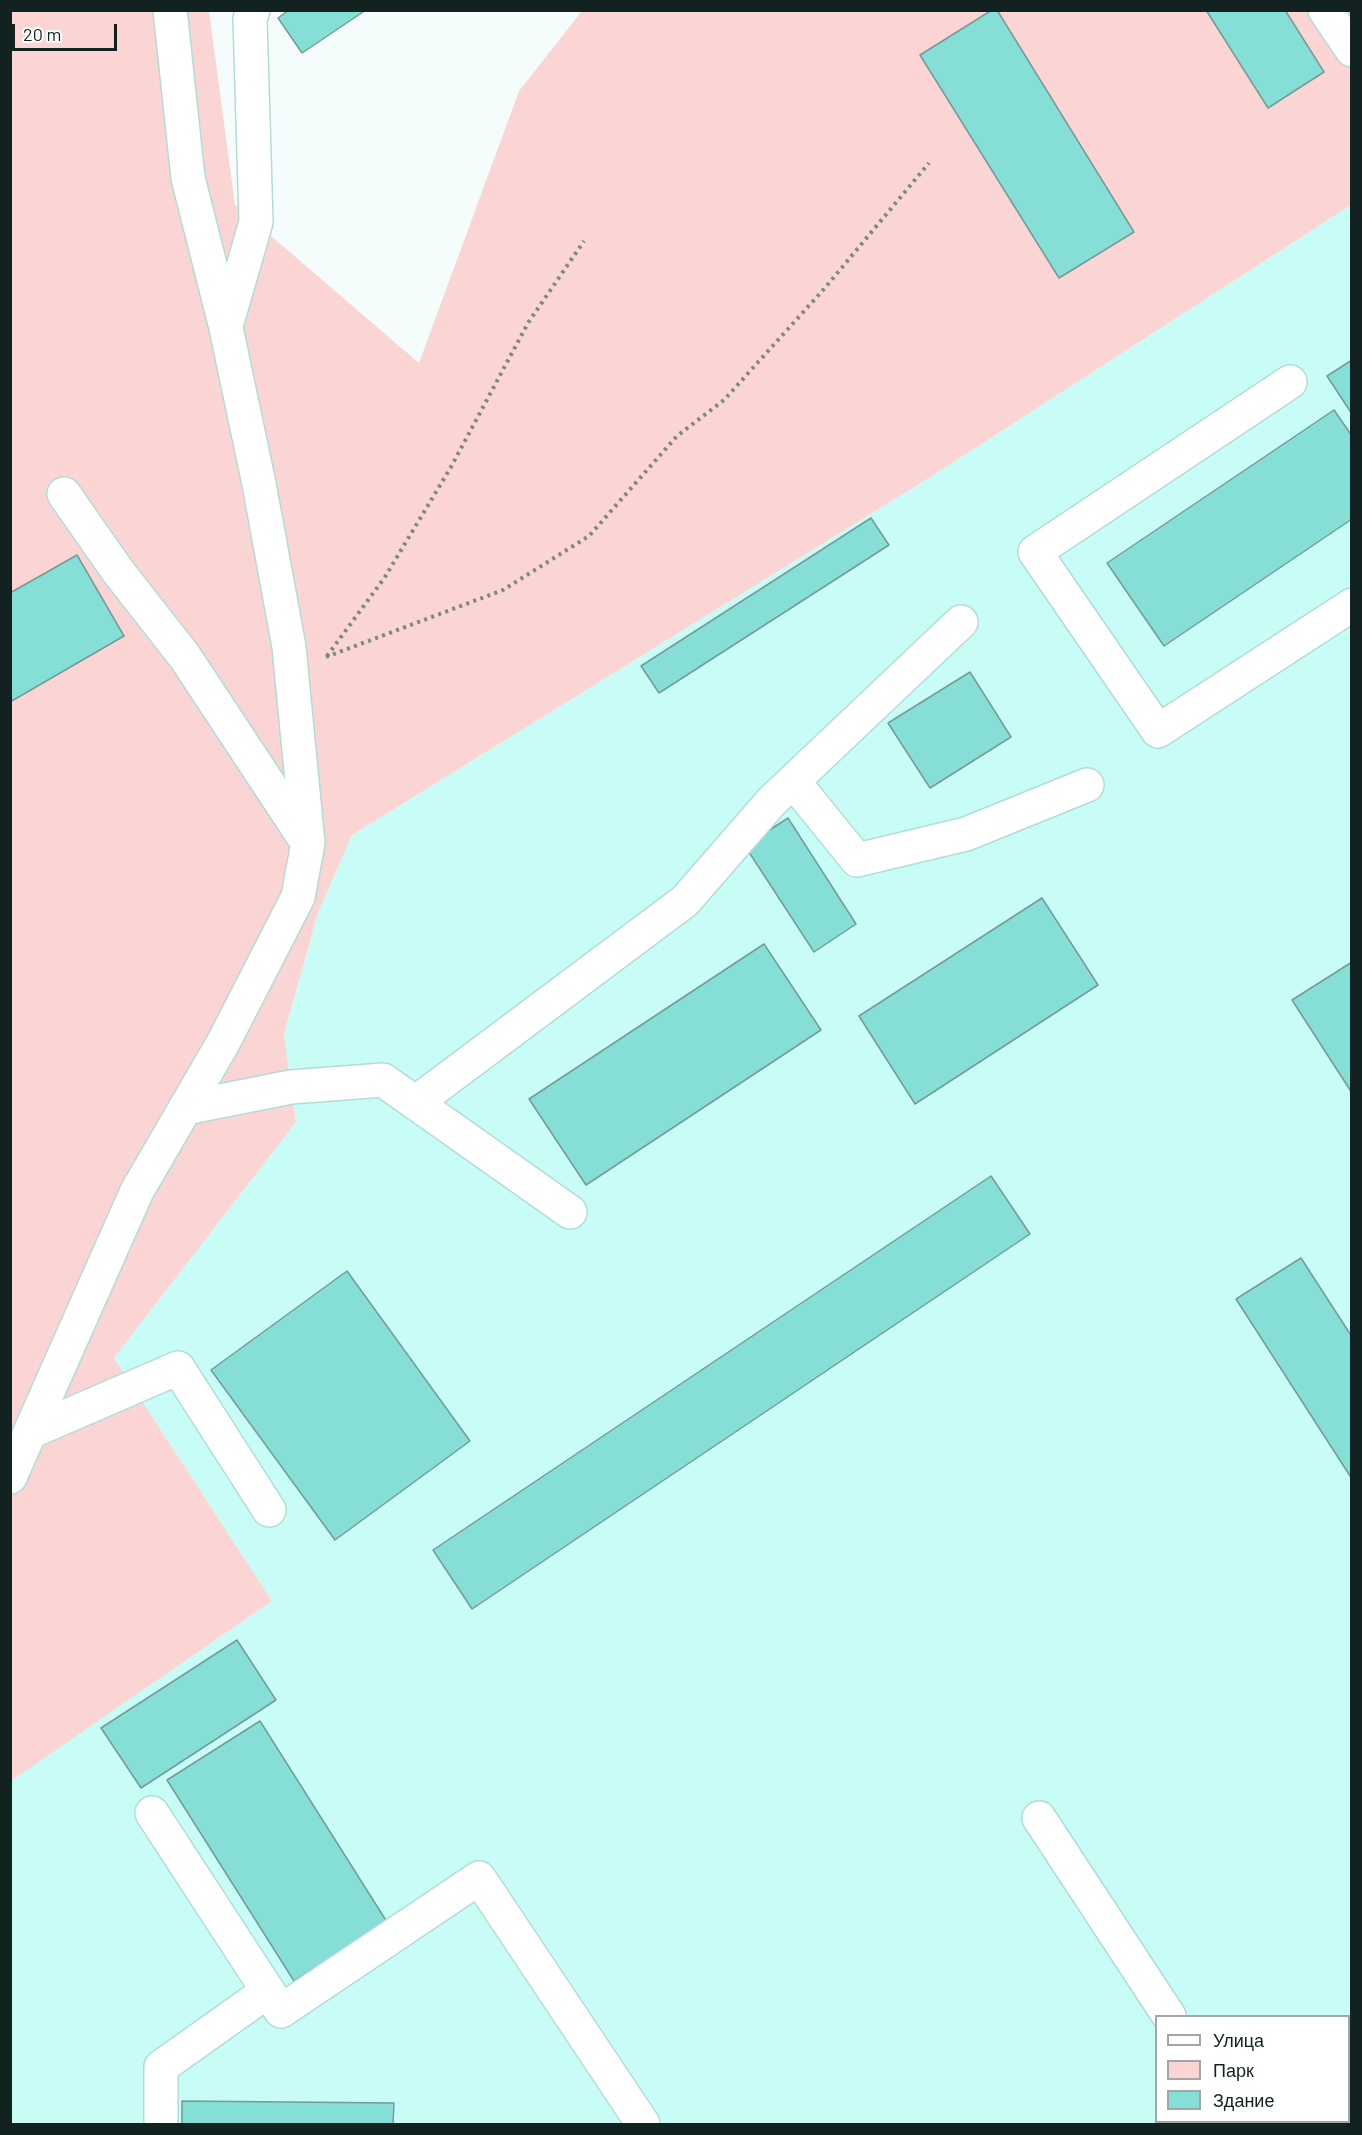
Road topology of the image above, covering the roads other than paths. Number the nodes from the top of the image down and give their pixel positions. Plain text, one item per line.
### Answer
1 (170, 10) edge
2 (253, 10) edge
3 (1325, 10) edge
4 (1352, 50) edge
5 (226, 328) junction
6 (1290, 382) dead end
7 (64, 494) dead end
8 (1352, 605) edge
9 (961, 622) dead end
10 (793, 781) junction
11 (1087, 785) dead end
12 (308, 843) junction
13 (415, 1103) junction
14 (186, 1108) junction
15 (570, 1212) dead end
16 (30, 1432) junction
17 (10, 1477) edge
18 (269, 1510) dead end
19 (152, 1813) dead end
20 (1038, 1818) dead end
21 (268, 1991) junction
22 (1168, 2015) edge
23 (161, 2124) edge
24 (643, 2124) edge

1 - 5 lane
2 - 5 lane
3 - 4 lane
5 - 12 lane
6 - 8 lane
7 - 12 lane
9 - 10 lane
10 - 11 lane
10 - 13 lane
12 - 14 lane
13 - 14 lane
13 - 15 lane
14 - 16 lane
16 - 17 lane
16 - 18 lane
19 - 21 lane
20 - 22 lane
21 - 23 lane
21 - 24 lane

